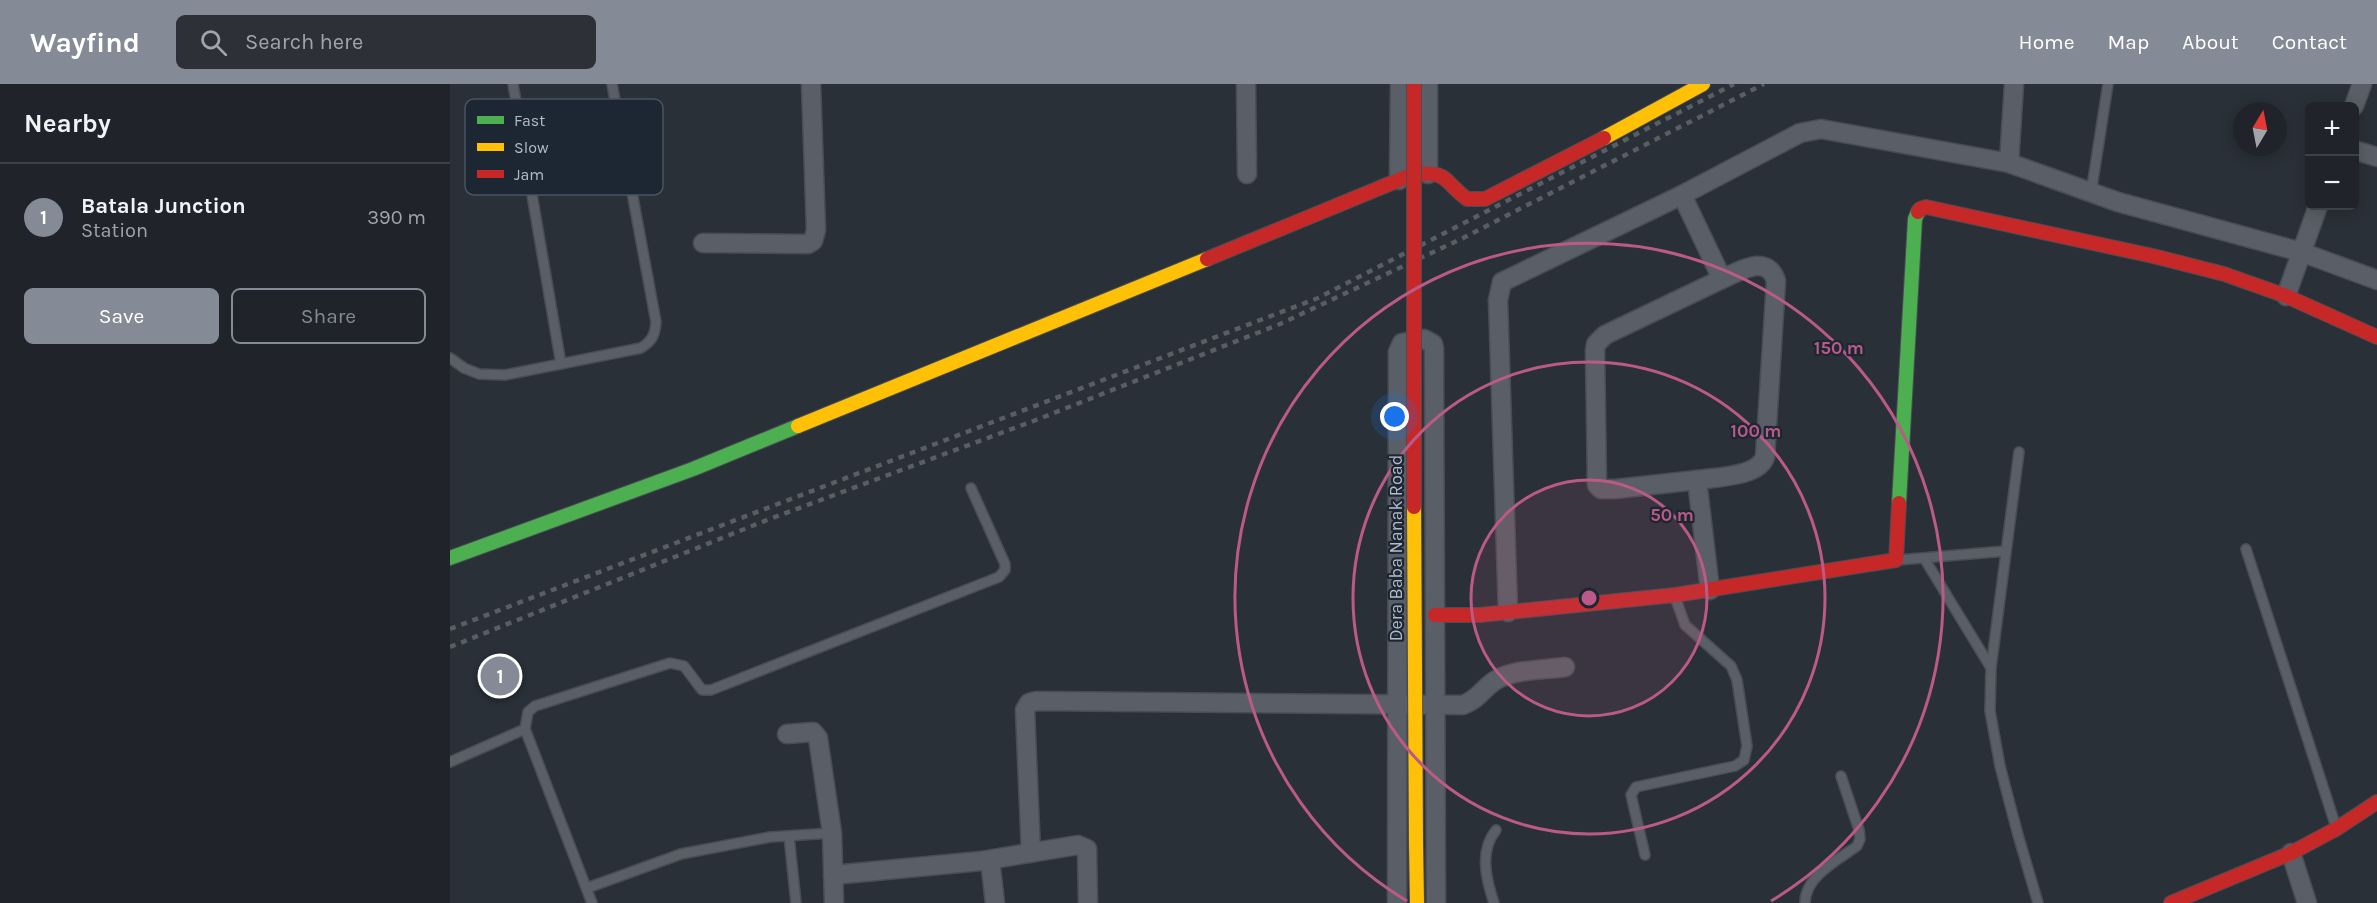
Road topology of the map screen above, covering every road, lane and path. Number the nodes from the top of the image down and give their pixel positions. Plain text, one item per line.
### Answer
1 (513, 84) edge
2 (612, 84) edge
3 (811, 84) edge
4 (1246, 84) edge
5 (1400, 84) edge
6 (1414, 84) edge
7 (1428, 84) edge
8 (1703, 84) edge
9 (2014, 84) edge
10 (2108, 84) edge
11 (2362, 84) edge
12 (516, 99) edge
13 (615, 99) edge
14 (2355, 102) edge
15 (2359, 151) edge
16 (2377, 157) edge
17 (2009, 163) junction
18 (1247, 174) dead end
19 (1428, 174) junction
20 (1400, 180) junction
21 (2091, 193) junction
22 (532, 195) edge
23 (633, 195) edge
24 (1682, 195) junction
25 (2317, 210) edge
26 (703, 243) dead end
27 (2301, 252) junction
28 (1722, 279) junction
29 (2377, 280) edge
30 (2286, 296) junction
31 (2377, 337) edge
32 (451, 354) edge
33 (561, 364) junction
34 (2019, 452) dead end
35 (1697, 480) junction
36 (971, 488) dead end
37 (2246, 549) dead end
38 (2006, 551) junction
39 (450, 558) edge
40 (1924, 558) junction
41 (1896, 560) junction
42 (1710, 590) junction
43 (1675, 594) junction
44 (1508, 612) junction
45 (1435, 615) junction
46 (1565, 668) dead end
47 (1991, 668) junction
48 (1398, 705) junction
49 (1436, 705) junction
50 (525, 729) junction
51 (787, 734) dead end
52 (450, 762) edge
53 (1841, 776) dead end
54 (2377, 802) edge
55 (2336, 829) junction
56 (1496, 830) dead end
57 (832, 833) junction
58 (789, 836) junction
59 (1032, 853) junction
60 (2291, 853) junction
61 (1645, 855) dead end
62 (990, 860) junction
63 (833, 875) junction
64 (587, 888) junction
65 (592, 903) edge
66 (796, 903) edge
67 (834, 903) edge
68 (995, 903) edge
69 (1088, 903) edge
70 (1397, 903) edge
71 (1417, 903) edge
72 (1436, 903) edge
73 (1494, 903) edge
74 (1804, 903) edge
75 (2038, 903) edge
76 (2171, 903) edge
77 (2307, 903) edge

1 - 12 lane
2 - 13 lane
3 - 26 street
4 - 18 street
5 - 20 street
6 - 71 street, Dera Baba Nanak Road, bridge
7 - 19 street
8 - 19 street
9 - 17 street
10 - 21 lane
11 - 14 street
15 - 16 street
17 - 21 street
17 - 24 street
19 - 20 street
20 - 39 street
21 - 27 street
22 - 33 lane
23 - 33 lane
24 - 28 street
24 - 44 street
25 - 27 street
27 - 29 street
27 - 30 street
28 - 35 street
28 - 35 street
30 - 31 street
30 - 41 street
32 - 33 lane
34 - 38 lane
35 - 42 street
36 - 50 lane
37 - 55 lane
38 - 40 lane
38 - 47 lane
40 - 41 lane
40 - 47 lane
41 - 42 street
42 - 43 street
43 - 44 street
43 - 61 lane
44 - 45 street
45 - 48 street
45 - 49 street
46 - 49 street
47 - 75 lane
48 - 49 street
48 - 59 street
48 - 70 street
49 - 72 street
50 - 52 lane
50 - 64 lane
51 - 57 street
53 - 74 lane
54 - 55 street
55 - 60 street
56 - 73 lane
57 - 58 lane
57 - 63 street
58 - 64 lane
58 - 66 lane
59 - 62 street
59 - 69 street
60 - 76 street
60 - 77 street
62 - 63 street
62 - 68 street
63 - 67 street
64 - 65 lane

